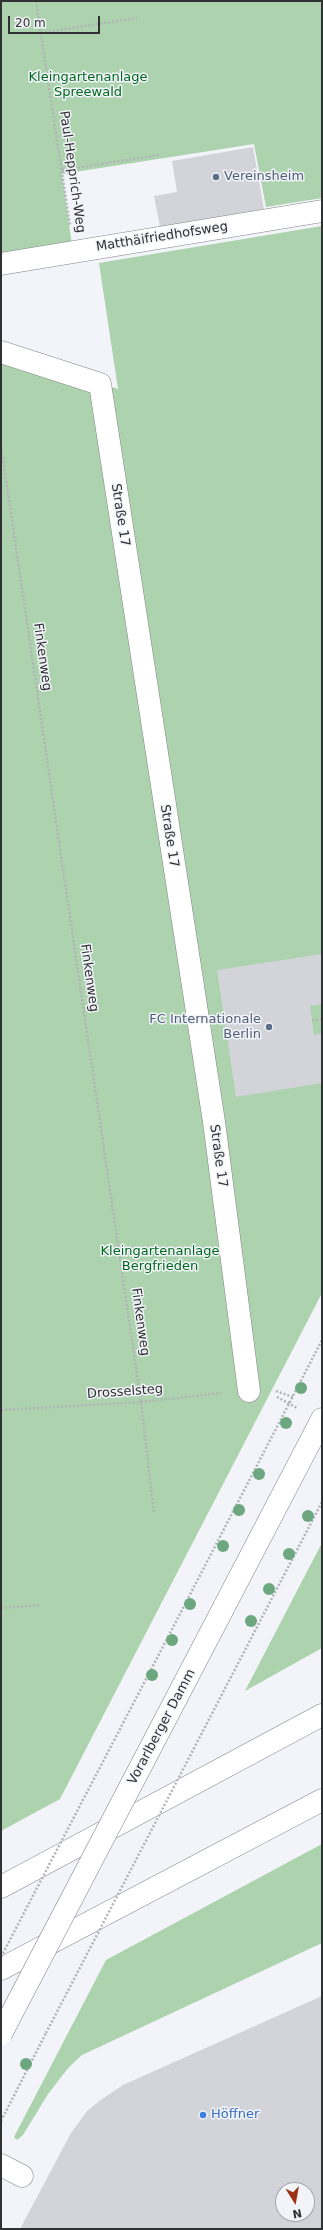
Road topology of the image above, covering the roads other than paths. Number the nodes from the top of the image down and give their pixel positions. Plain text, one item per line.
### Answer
1 (322, 211) edge
2 (1, 264) edge
3 (1, 352) edge
4 (249, 1391) road end
5 (322, 1419) edge
6 (322, 1715) edge
7 (322, 1800) edge
8 (1, 1887) edge
9 (1, 1969) edge
10 (1, 2034) edge
11 (1, 2165) edge
12 (22, 2176) dead end

1 - 2 main road, Matthäifriedhofsweg
3 - 4 main road, Straße 17
5 - 10 main road, Vorarlberger Damm, bridge
6 - 8 main road
7 - 9 main road
11 - 12 main road

